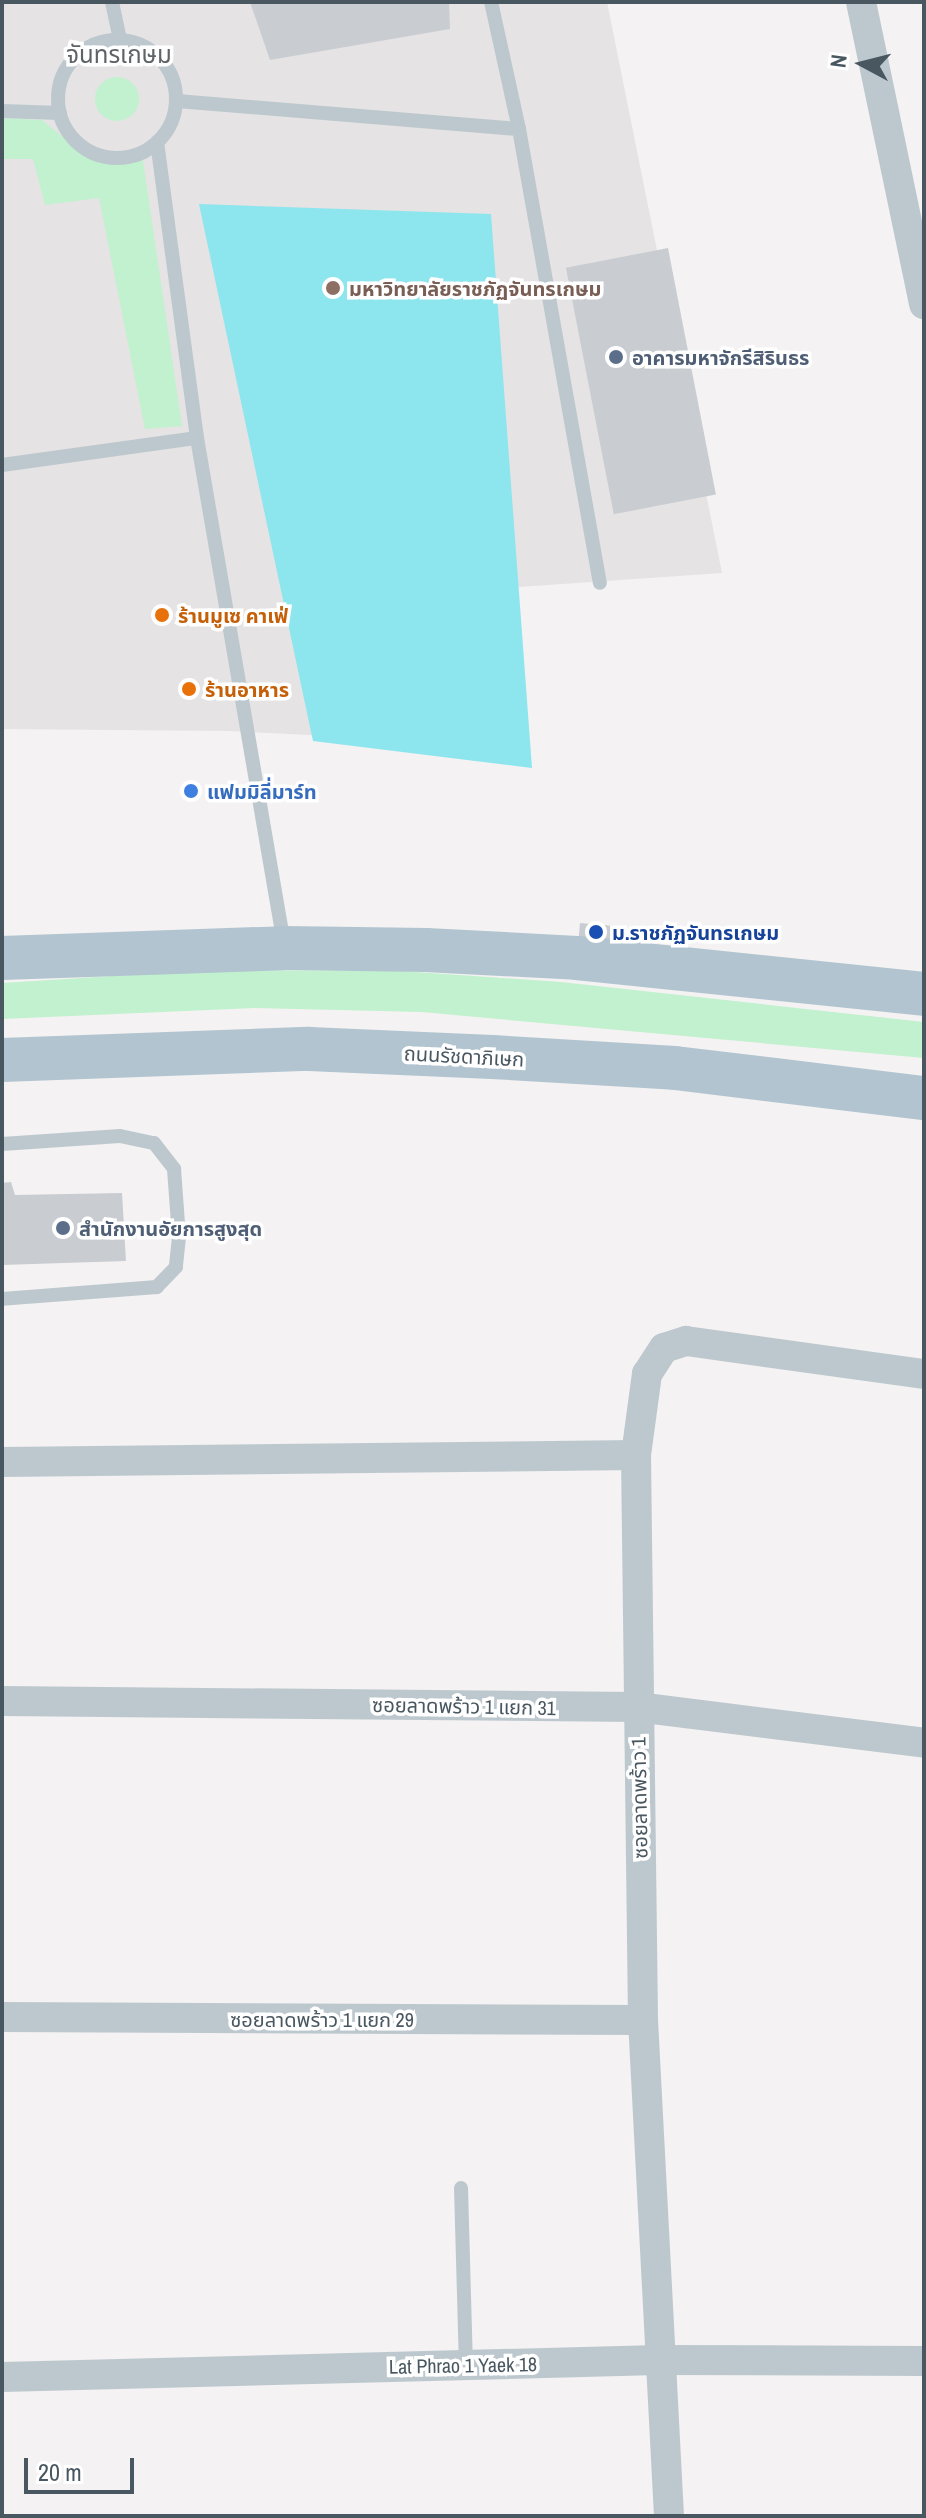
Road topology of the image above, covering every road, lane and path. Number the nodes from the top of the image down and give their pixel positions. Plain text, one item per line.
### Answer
1 (112, 2) edge
2 (491, 2) edge
3 (861, 2) edge
4 (120, 39) junction
5 (177, 101) junction
6 (2, 111) edge
7 (60, 113) junction
8 (519, 129) junction
9 (157, 142) junction
10 (924, 304) edge
11 (197, 438) junction
12 (2, 465) edge
13 (600, 583) dead end
14 (284, 948) junction
15 (2, 958) edge
16 (924, 994) edge
17 (2, 1060) edge
18 (924, 1098) edge
19 (2, 1144) edge
20 (2, 1299) edge
21 (924, 1374) edge
22 (636, 1455) junction
23 (2, 1462) edge
24 (2, 1701) edge
25 (637, 1707) junction
26 (924, 1743) edge
27 (2, 2017) edge
28 (643, 2020) junction
29 (461, 2188) dead end
30 (658, 2360) junction
31 (924, 2361) edge
32 (466, 2365) junction
33 (2, 2377) edge
34 (669, 2516) edge

1 - 4 lane
2 - 8 lane
3 - 10 street
4 - 5 lane
4 - 7 lane
5 - 8 lane
5 - 9 lane
6 - 7 lane
7 - 9 lane
8 - 13 lane
9 - 11 lane
11 - 12 lane
11 - 14 lane
14 - 15 main road
14 - 16 main road
17 - 18 main road, ถนนรัชดาภิเษก
19 - 20 lane
21 - 22 street, ซอยลาดพร้าว 1
22 - 23 street
22 - 25 street, ซอยลาดพร้าว 1
24 - 25 street, ซอยลาดพร้าว 1 แยก 31
25 - 26 street, ซอยลาดพร้าว 1 แยก 31
25 - 28 street, ซอยลาดพร้าว 1
27 - 28 street, ซอยลาดพร้าว 1 แยก 29
28 - 30 street, ซอยลาดพร้าว 1
29 - 32 lane
30 - 31 street, Lat Phrao 1 Yaek 18
30 - 32 street, Lat Phrao 1 Yaek 18
30 - 34 street, ซอยลาดพร้าว 1
32 - 33 street, Lat Phrao 1 Yaek 18

